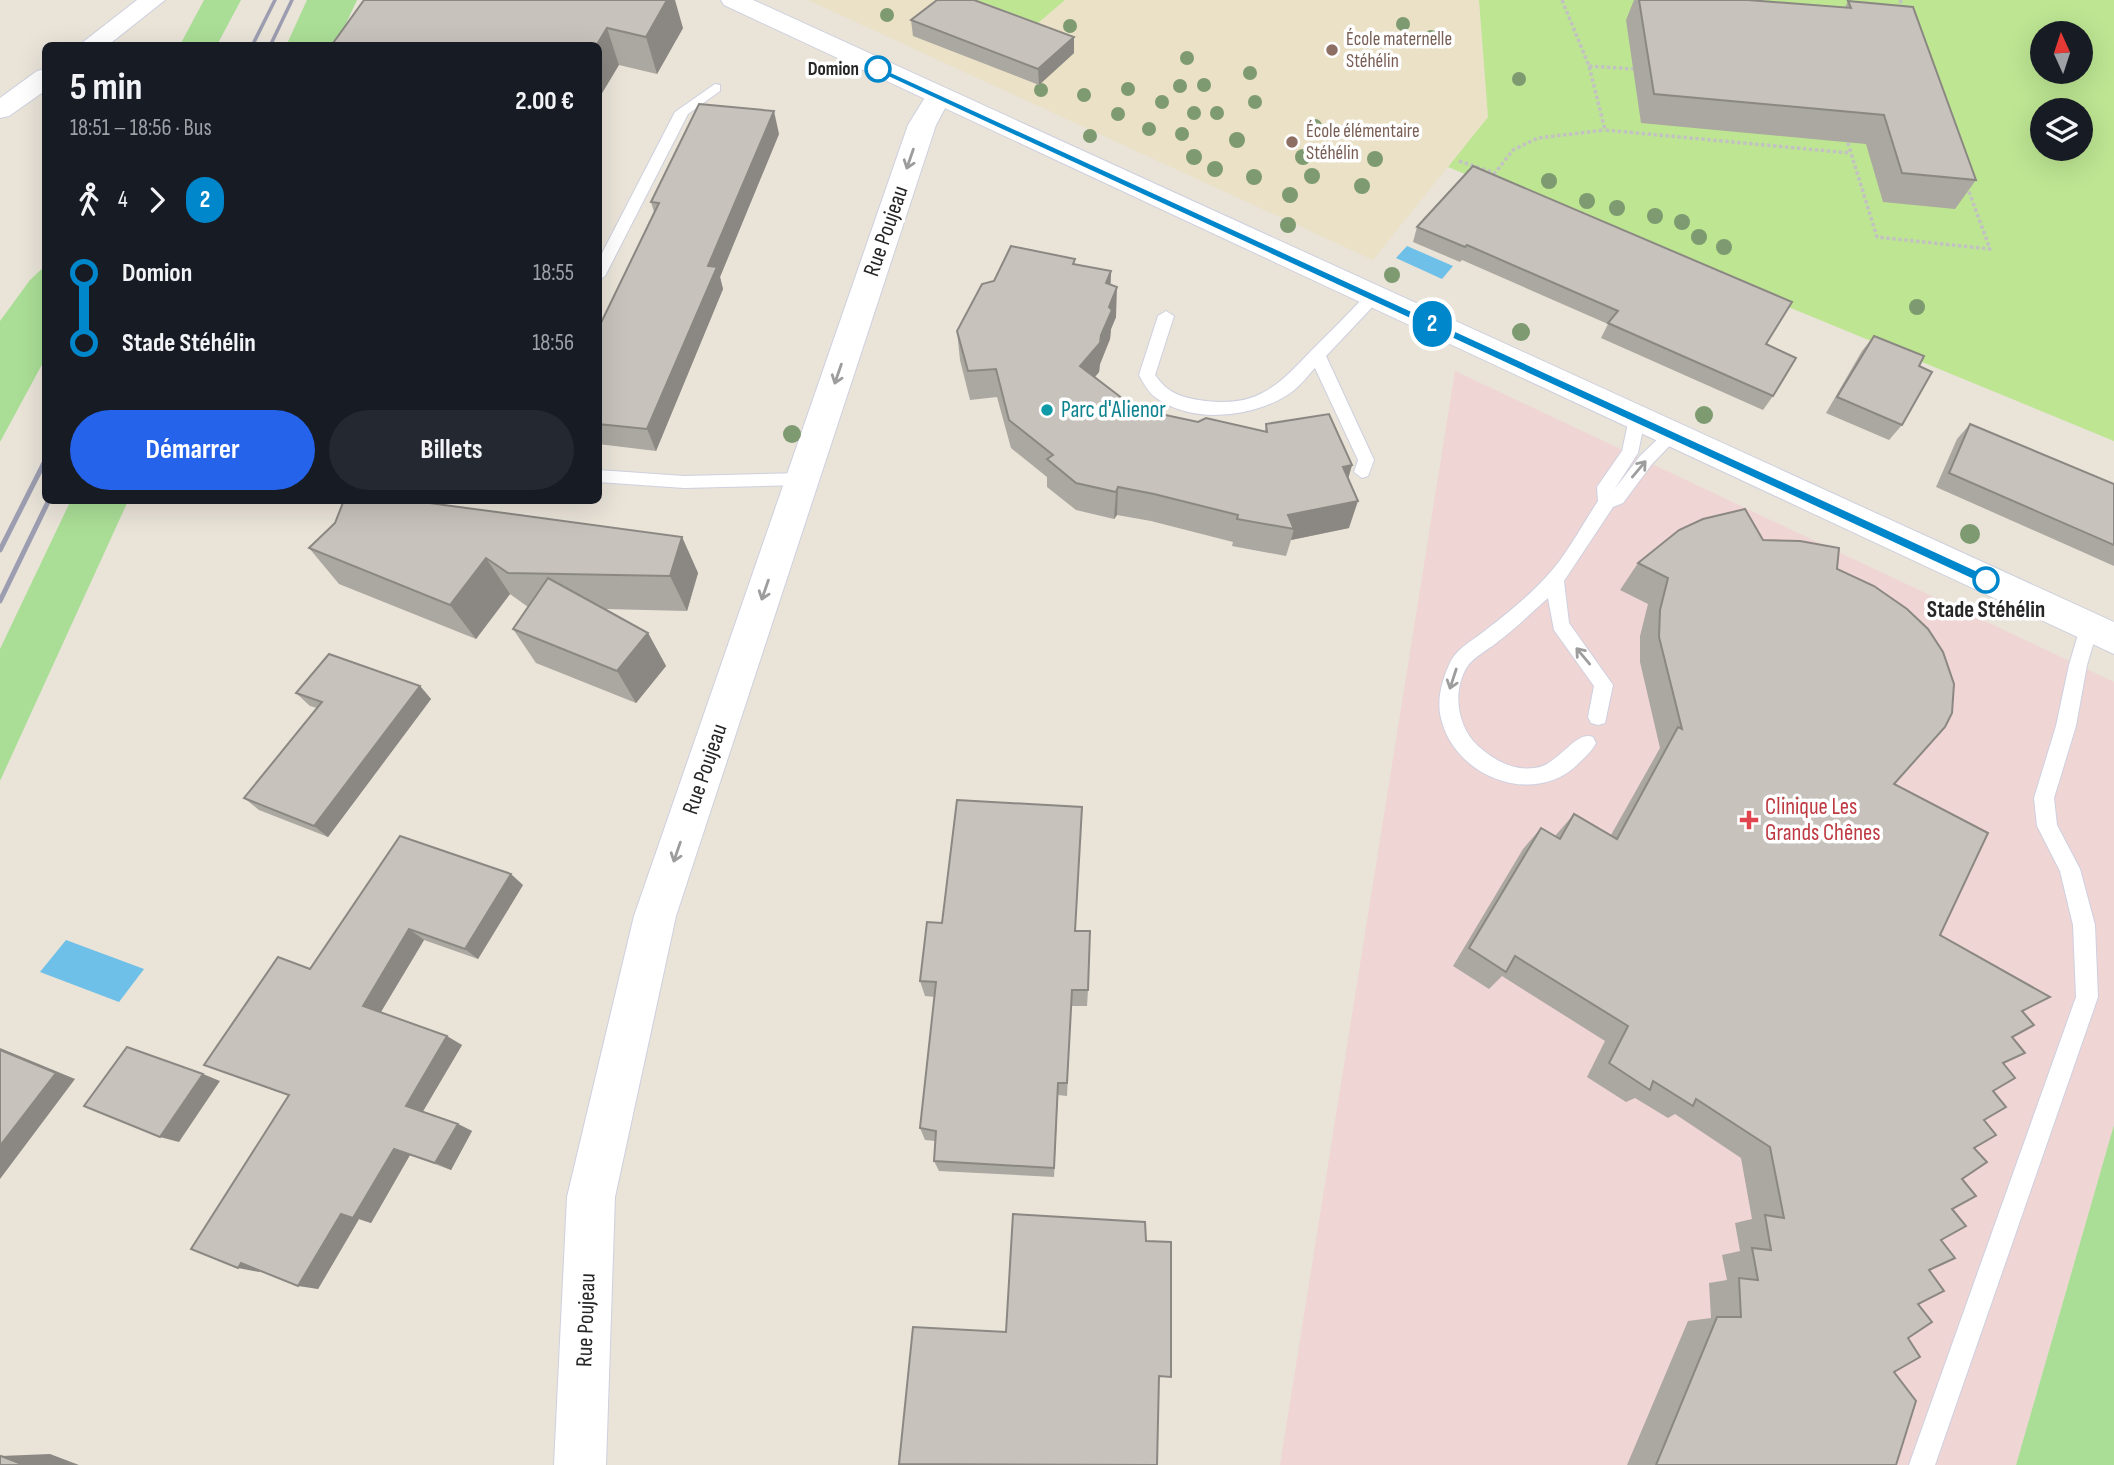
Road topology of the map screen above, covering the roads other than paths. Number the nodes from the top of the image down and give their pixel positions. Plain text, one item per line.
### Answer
1 (153, 0) edge
2 (733, 0) edge
3 (95, 42) edge
4 (42, 80) edge
5 (715, 88) dead end
6 (938, 97) junction
7 (0, 110) edge
8 (602, 268) edge
9 (1373, 297) junction
10 (1166, 316) dead end
11 (1317, 355) junction
12 (1637, 419) junction
13 (1672, 435) junction
14 (1362, 472) dead end
15 (602, 476) edge
16 (802, 479) junction
17 (1607, 502) junction
18 (1555, 580) junction
19 (2102, 634) edge
20 (1598, 717) dead end
21 (1586, 743) dead end
22 (580, 1465) edge
23 (1922, 1465) edge

1 - 3 street
2 - 6 street
4 - 7 street
5 - 8 lane
6 - 9 street
6 -> 16 street, Rue Poujeau
9 - 11 lane
9 - 12 street
10 - 11 lane
11 - 14 lane
12 - 13 street
12 - 17 lane
17 -> 13 lane
13 - 19 street
15 - 16 lane
16 -> 22 street, Rue Poujeau
17 - 18 lane
20 -> 18 lane
18 -> 21 lane
19 - 23 lane

